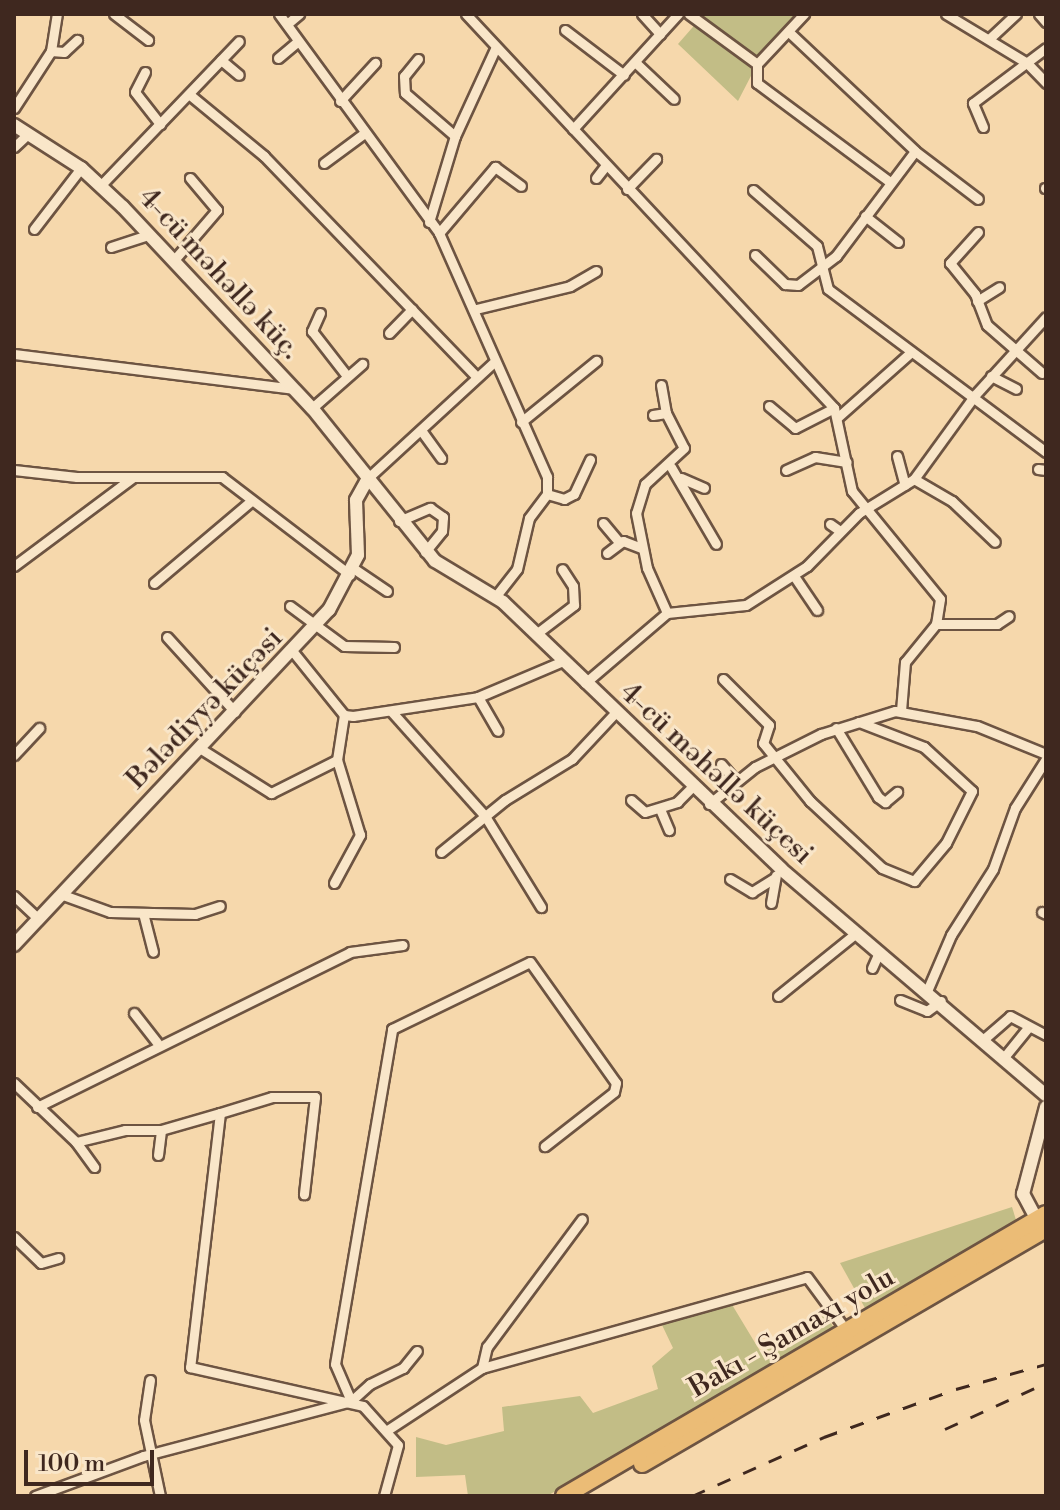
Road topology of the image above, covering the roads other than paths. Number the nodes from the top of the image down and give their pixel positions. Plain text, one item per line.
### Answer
1 (57, 14) edge
2 (114, 14) edge
3 (279, 14) edge
4 (299, 14) edge
5 (642, 14) edge
6 (678, 14) edge
7 (689, 14) edge
8 (804, 14) edge
9 (946, 14) edge
10 (1016, 14) edge
11 (1039, 14) edge
12 (470, 16) edge
13 (1046, 22) edge
14 (287, 24) junction
15 (565, 30) dead end
16 (660, 34) junction
17 (791, 34) junction
18 (989, 39) junction
19 (77, 40) dead end
20 (148, 40) dead end
21 (239, 41) dead end
22 (298, 41) junction
23 (496, 47) junction
24 (1046, 48) edge
25 (51, 51) junction
26 (278, 58) dead end
27 (418, 59) dead end
28 (221, 60) junction
29 (375, 63) dead end
30 (636, 63) junction
31 (1027, 63) junction
32 (757, 64) junction
33 (145, 72) dead end
34 (239, 75) dead end
35 (624, 75) junction
36 (1046, 83) edge
37 (190, 95) junction
38 (674, 99) dead end
39 (340, 101) junction
40 (14, 108) edge
41 (160, 124) junction
42 (14, 125) edge
43 (983, 127) dead end
44 (573, 129) junction
45 (28, 134) junction
46 (363, 134) junction
47 (455, 136) junction
48 (14, 147) edge
49 (915, 151) junction
50 (656, 159) dead end
51 (324, 163) dead end
52 (606, 165) junction
53 (81, 168) junction
54 (190, 178) dead end
55 (596, 178) dead end
56 (890, 182) junction
57 (101, 185) junction
58 (521, 186) dead end
59 (627, 189) junction
60 (753, 190) dead end
61 (978, 199) dead end
62 (865, 216) junction
63 (429, 222) junction
64 (34, 229) dead end
65 (978, 232) dead end
66 (439, 233) junction
67 (149, 235) junction
68 (898, 242) dead end
69 (111, 247) dead end
70 (755, 255) dead end
71 (174, 260) junction
72 (819, 269) junction
73 (596, 271) dead end
74 (999, 287) dead end
75 (977, 301) junction
76 (412, 309) junction
77 (476, 309) junction
78 (320, 313) dead end
79 (1046, 317) edge
80 (389, 333) dead end
81 (1014, 350) junction
82 (14, 354) edge
83 (909, 354) junction
84 (495, 361) junction
85 (596, 361) dead end
86 (362, 364) dead end
87 (1042, 373) dead end
88 (347, 376) junction
89 (476, 376) junction
90 (991, 376) junction
91 (661, 385) dead end
92 (295, 389) junction
93 (1016, 389) dead end
94 (975, 395) junction
95 (769, 406) dead end
96 (312, 408) junction
97 (836, 412) junction
98 (666, 413) junction
99 (653, 415) dead end
100 (521, 422) junction
101 (423, 433) junction
102 (1046, 452) edge
103 (897, 456) dead end
104 (441, 458) dead end
105 (590, 459) dead end
106 (847, 462) junction
107 (671, 467) junction
108 (14, 470) edge
109 (786, 470) dead end
110 (369, 477) junction
111 (132, 478) junction
112 (681, 478) junction
113 (914, 479) junction
114 (905, 485) junction
115 (704, 488) dead end
116 (547, 494) junction
117 (251, 501) junction
118 (867, 507) junction
119 (399, 521) junction
120 (603, 523) dead end
121 (830, 524) dead end
122 (840, 531) junction
123 (619, 542) junction
124 (995, 542) dead end
125 (716, 544) dead end
126 (641, 548) junction
127 (425, 552) junction
128 (607, 553) dead end
129 (14, 566) edge
130 (562, 569) dead end
131 (351, 572) junction
132 (794, 576) junction
133 (154, 583) dead end
134 (387, 591) dead end
135 (496, 596) junction
136 (290, 606) dead end
137 (817, 610) dead end
138 (667, 613) junction
139 (1009, 616) dead end
140 (936, 624) junction
141 (997, 624) junction
142 (314, 629) junction
143 (536, 634) junction
144 (1007, 634) dead end
145 (167, 637) dead end
146 (394, 647) dead end
147 (294, 653) junction
148 (563, 661) junction
149 (723, 679) dead end
150 (585, 683) junction
151 (478, 697) junction
152 (901, 711) junction
153 (235, 712) junction
154 (392, 712) junction
155 (615, 713) junction
156 (344, 715) junction
157 (859, 722) junction
158 (39, 728) dead end
159 (836, 728) junction
160 (498, 731) dead end
161 (201, 749) junction
162 (14, 755) edge
163 (1046, 757) edge
164 (774, 759) junction
165 (337, 760) junction
166 (721, 764) dead end
167 (735, 780) junction
168 (691, 788) junction
169 (897, 792) dead end
170 (631, 800) dead end
171 (709, 804) junction
172 (660, 809) junction
173 (485, 816) junction
174 (669, 830) dead end
175 (441, 852) dead end
176 (777, 874) junction
177 (730, 879) dead end
178 (334, 883) dead end
179 (63, 895) junction
180 (14, 896) edge
181 (771, 903) dead end
182 (220, 906) dead end
183 (541, 907) dead end
184 (143, 913) junction
185 (39, 919) junction
186 (856, 933) junction
187 (14, 945) edge
188 (403, 945) dead end
189 (153, 952) dead end
190 (879, 952) junction
191 (872, 968) dead end
192 (927, 991) junction
193 (778, 996) dead end
194 (900, 1000) dead end
195 (941, 1001) junction
196 (134, 1013) dead end
197 (1027, 1029) junction
198 (1046, 1035) edge
199 (985, 1038) junction
200 (157, 1042) junction
201 (1005, 1056) junction
202 (14, 1083) edge
203 (1046, 1095) edge
204 (37, 1107) junction
205 (1046, 1107) edge
206 (220, 1113) junction
207 (161, 1130) junction
208 (76, 1142) junction
209 (545, 1146) dead end
210 (158, 1155) dead end
211 (94, 1167) dead end
212 (304, 1194) dead end
213 (582, 1219) dead end
214 (1043, 1221) edge
215 (14, 1237) edge
216 (58, 1258) dead end
217 (846, 1330) junction
218 (417, 1351) dead end
219 (482, 1368) junction
220 (150, 1380) dead end
221 (351, 1401) junction
222 (389, 1429) junction
223 (147, 1454) junction
224 (35, 1496) edge
225 (160, 1496) edge
226 (384, 1496) edge
227 (564, 1496) edge
228 (585, 1496) edge

1 - 25 street
2 - 20 street
3 - 14 street
4 - 14 street
5 - 16 street
6 - 16 street
7 - 32 street
8 - 17 street
9 - 18 street
10 - 18 street
11 - 13 street
12 - 23 street
14 - 22 street
15 - 35 street
16 - 30 street
17 - 32 street
17 - 49 street
18 - 31 street
19 - 25 street
21 - 28 street
22 - 26 street
22 - 39 street
23 - 44 street
23 - 47 street
24 - 31 street
25 - 40 street
27 - 47 street
28 - 34 street
28 - 37 street
29 - 39 street
30 - 35 street
30 - 38 street
31 - 36 street
31 - 43 street
32 - 56 street
33 - 41 street
35 - 44 street
37 - 41 street
37 - 76 street
39 - 46 street
41 - 57 street
42 - 45 street, 4-cü məhəllə küç.
44 - 52 street
45 - 48 street
45 - 53 street, 4-cü məhəllə küç.
46 - 51 street
46 - 63 street
47 - 63 street
49 - 56 street
49 - 61 street
50 - 59 street
52 - 55 street
52 - 59 street
53 - 57 street, 4-cü məhəllə küç.
53 - 64 street
54 - 71 street
56 - 62 street
57 - 67 street, 4-cü məhəllə küç.
58 - 66 street
59 - 97 street
60 - 72 street
62 - 68 street
62 - 72 street
63 - 66 street
65 - 75 street
66 - 77 street
67 - 69 street
67 - 71 street, 4-cü məhəllə küç.
70 - 72 street
71 - 92 street, 4-cü məhəllə küç.
72 - 83 street
73 - 77 street
74 - 75 street
75 - 81 street
76 - 80 street
76 - 89 street
77 - 84 street
78 - 88 street
79 - 81 street
81 - 87 street
81 - 90 street
82 - 92 street
83 - 94 street
83 - 97 street
84 - 89 street
84 - 100 street
85 - 100 street
86 - 88 street
88 - 96 street
89 - 101 street
90 - 93 street
90 - 94 street
91 - 98 street
92 - 96 street, 4-cü məhəllə küç.
94 - 102 street
94 - 113 street
95 - 97 street
96 - 110 street, 4-cü məhəllə küç.
97 - 106 street
98 - 99 street
98 - 107 street
100 - 116 street
101 - 104 street
101 - 110 street
103 - 114 street
105 - 116 street
106 - 109 street
106 - 118 street
107 - 112 street
107 - 126 street
108 - 111 street
110 - 119 street, 4-cü məhəllə küçesi
110 - 131 street, Bələdiyyə küçəsi
111 - 117 street
111 - 129 street
112 - 115 street
112 - 125 street
113 - 114 street
113 - 124 street
114 - 118 street
116 - 135 street
117 - 131 street
117 - 133 street
118 - 122 street
118 - 140 street
119 - 127 street, 4-cü məhəllə küçesi
119 - 127 street
120 - 123 street
121 - 122 street
122 - 132 street
123 - 126 street
123 - 128 street
126 - 138 street
127 - 135 street, 4-cü məhəllə küçesi
130 - 143 street
131 - 134 street
131 - 142 street, Bələdiyyə küçəsi
132 - 137 street
132 - 138 street
135 - 143 street, 4-cü məhəllə küçesi
136 - 142 street
138 - 150 street
139 - 141 street
140 - 141 street
140 - 152 street
141 - 144 street
142 - 146 street
142 - 147 street, Bələdiyyə küçəsi
143 - 148 street, 4-cü məhəllə küçesi
145 - 153 street
147 - 153 street, Bələdiyyə küçəsi
147 - 156 street
148 - 150 street, 4-cü məhəllə küçesi
148 - 151 street
149 - 164 street
150 - 155 street, 4-cü məhəllə küçesi
151 - 154 street
151 - 160 street
152 - 157 street
152 - 163 street
153 - 161 street, Bələdiyyə küçəsi
154 - 156 street
154 - 173 street
155 - 168 street, 4-cü məhəllə küçesi
155 - 173 street
156 - 165 street
157 - 159 street
157 - 164 street
158 - 162 street
159 - 164 street
159 - 169 street
161 - 165 street
161 - 179 street, Bələdiyyə küçəsi
163 - 192 street
164 - 167 street
165 - 178 street
166 - 167 street
167 - 171 street
168 - 171 street, 4-cü məhəllə küçesi
168 - 172 street
170 - 172 street
171 - 176 street, 4-cü məhəllə küçesi
172 - 174 street
173 - 175 street
173 - 183 street
176 - 177 street
176 - 181 street
176 - 186 street, 4-cü məhəllə küçesi
179 - 184 street
179 - 185 street, Bələdiyyə küçəsi
180 - 185 street
182 - 184 street
184 - 189 street
185 - 187 street, Bələdiyyə küçəsi
186 - 190 street, 4-cü məhəllə küçesi
186 - 193 street
188 - 200 street
190 - 191 street
190 - 192 street, 4-cü məhəllə küçesi
192 - 195 street, 4-cü məhəllə küçesi
194 - 195 street
195 - 199 street, 4-cü məhəllə küçesi
196 - 200 street
197 - 198 street
197 - 199 street
197 - 201 street
199 - 201 street, 4-cü məhəllə küçesi
200 - 204 street
201 - 203 street, 4-cü məhəllə küçesi
202 - 204 street
204 - 208 street
205 - 214 street
206 - 207 street
206 - 212 street
206 - 221 street
207 - 208 street
207 - 210 street
208 - 211 street
209 - 221 street
213 - 219 street
214 - 217 highway, Bakı - Şamaxı yolu
214 - 228 highway, Bakı - Şamaxı yolu
215 - 216 street
217 - 219 street
217 - 227 highway, Bakı - Şamaxı yolu
218 - 221 street
219 - 222 street
220 - 223 street
221 - 222 street
221 - 223 street
222 - 226 street
223 - 224 street
223 - 225 street

